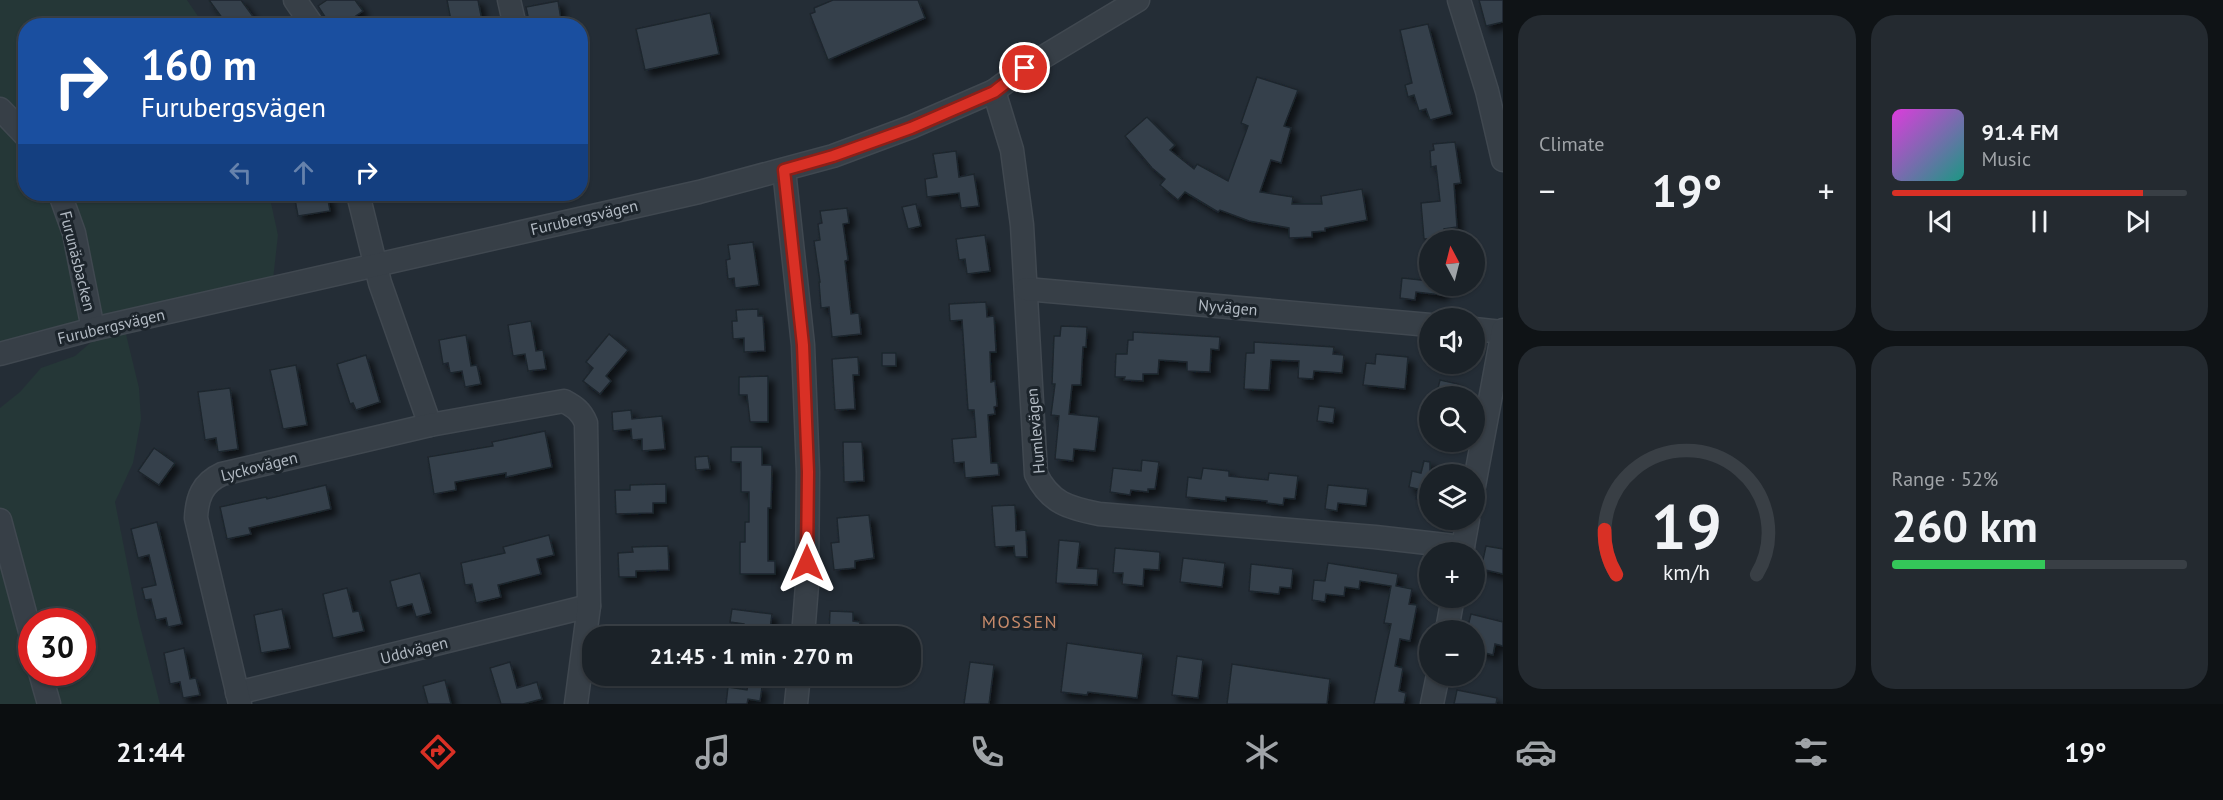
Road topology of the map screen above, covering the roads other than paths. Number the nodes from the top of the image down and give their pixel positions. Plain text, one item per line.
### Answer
1 (295, 0) edge
2 (509, 0) edge
3 (1138, 0) edge
4 (1459, 0) edge
5 (307, 18) edge
6 (512, 18) edge
7 (994, 92) junction
8 (0, 109) edge
9 (18, 128) edge
10 (1503, 160) edge
11 (784, 170) junction
12 (63, 201) edge
13 (360, 201) edge
14 (374, 264) junction
15 (1026, 289) junction
16 (1419, 324) edge
17 (93, 329) junction
18 (1485, 330) edge
19 (1503, 331) edge
20 (0, 354) edge
21 (430, 425) junction
22 (1478, 464) edge
23 (0, 520) edge
24 (1419, 544) edge
25 (589, 606) junction
26 (24, 608) edge
27 (804, 626) edge
28 (44, 686) edge
29 (798, 686) edge
30 (1436, 686) edge
31 (239, 699) edge
32 (49, 704) edge
33 (576, 704) edge
34 (796, 704) edge
35 (1432, 704) edge

1 - 5 street
2 - 6 street
3 - 7 street, Furubergsvägen
4 - 10 street
7 - 11 street, Furubergsvägen
7 - 15 street, Humlevägen
8 - 9 street
11 - 14 street, Furubergsvägen
11 - 27 street
12 - 17 street, Furunäsbacken
13 - 14 street
14 - 17 street, Furubergsvägen
14 - 21 street
15 - 16 street, Nyvägen
15 - 24 street, Humlevägen
17 - 20 street, Furubergsvägen
18 - 19 street
19 - 22 street
21 - 25 street, Lyckovägen
21 - 31 street, Lyckovägen
23 - 26 street
25 - 31 street, Uddvägen
25 - 33 street, Lyckovägen
28 - 32 street
29 - 34 street
30 - 35 street

